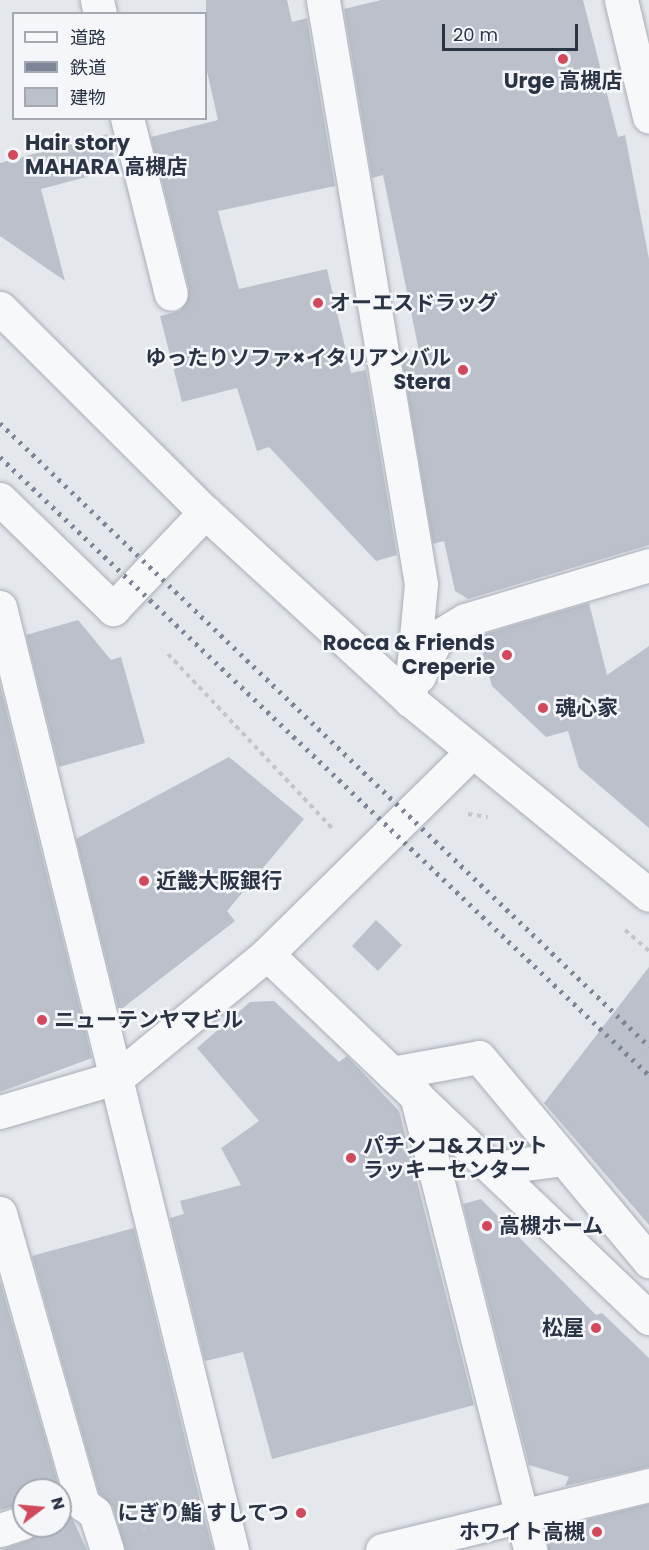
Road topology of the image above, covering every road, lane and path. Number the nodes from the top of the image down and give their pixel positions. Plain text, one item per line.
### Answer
1 (323, 0) edge
2 (621, 0) edge
3 (649, 117) edge
4 (128, 120) edge
5 (171, 294) dead end
6 (0, 308) edge
7 (0, 499) edge
8 (205, 512) junction
9 (649, 565) edge
10 (0, 608) edge
11 (168, 654) dead end
12 (410, 700) junction
13 (470, 753) junction
14 (435, 788) junction
15 (494, 818) dead end
16 (336, 833) dead end
17 (649, 895) edge
18 (615, 922) dead end
19 (649, 951) edge
20 (267, 954) junction
21 (392, 1073) junction
22 (118, 1077) junction
23 (416, 1095) junction
24 (0, 1112) edge
25 (563, 1159) junction
26 (494, 1168) junction
27 (0, 1213) edge
28 (649, 1261) edge
29 (649, 1318) edge
30 (65, 1478) edge
31 (649, 1485) edge
32 (72, 1507) edge
33 (222, 1508) junction
34 (522, 1518) junction
35 (106, 1545) edge
36 (232, 1550) edge
37 (382, 1550) edge
38 (530, 1550) edge

1 - 12 street
2 - 3 street
4 - 5 street
6 - 8 street
7 - 8 street
8 - 12 street
9 - 12 street
10 - 22 street
11 - 16 path
12 - 13 street
13 - 14 street
13 - 17 street
14 - 15 path
14 - 20 street
18 - 19 path
20 - 21 street
20 - 22 street
21 - 23 street
21 - 25 street
22 - 24 street
22 - 33 street
23 - 26 street
23 - 34 street
25 - 26 street
25 - 28 street
26 - 29 street
27 - 30 street
31 - 34 street
32 - 35 street
33 - 35 path
33 - 36 street
34 - 37 street
34 - 38 street

